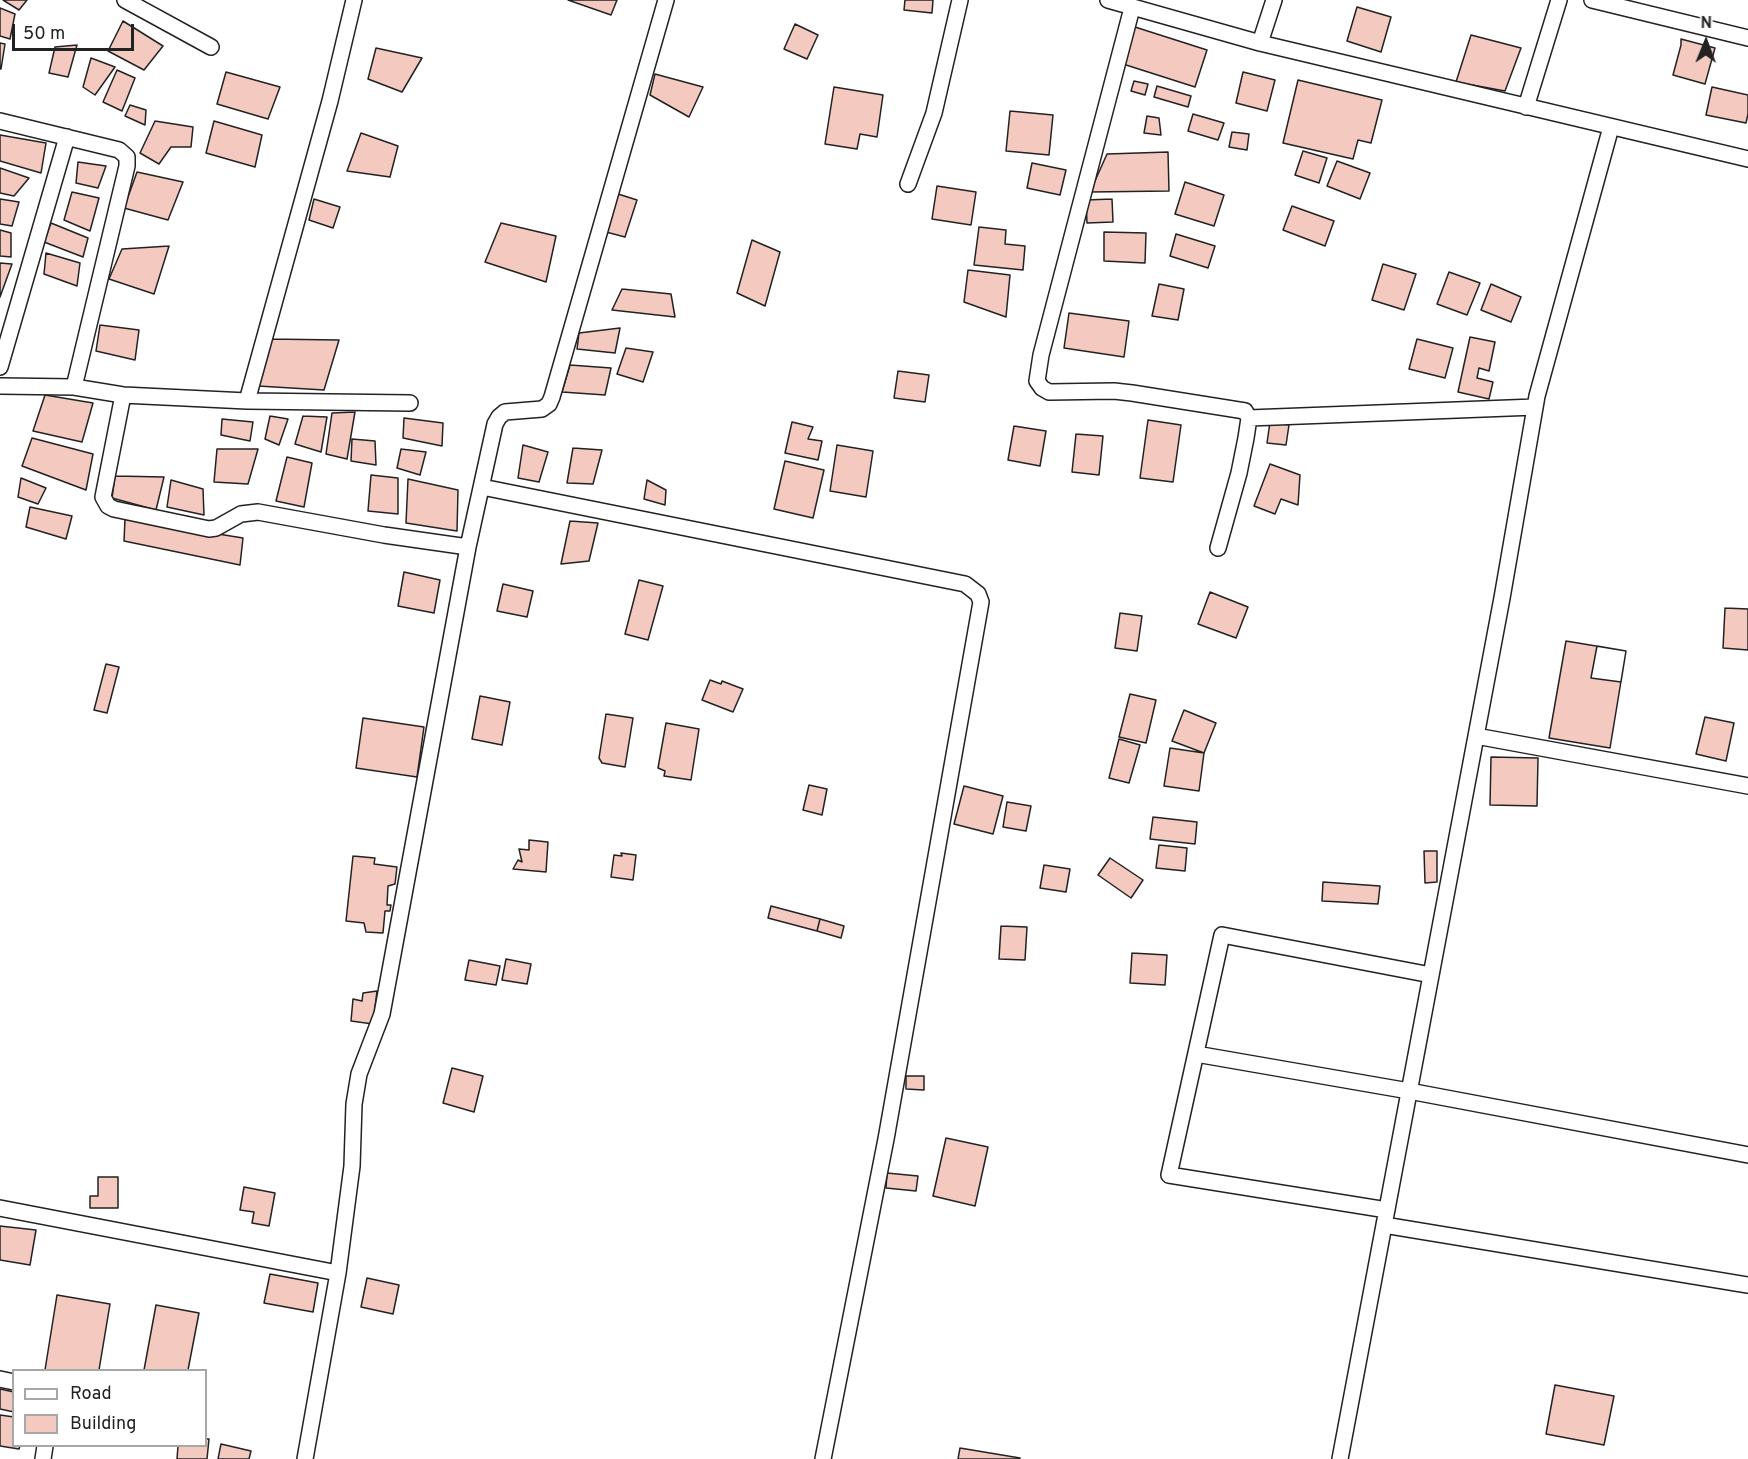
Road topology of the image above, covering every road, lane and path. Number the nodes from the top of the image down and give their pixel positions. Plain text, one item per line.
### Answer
1 (125, 0) edge
2 (354, 0) edge
3 (666, 0) edge
4 (960, 0) edge
5 (1108, 0) edge
6 (1274, 0) edge
7 (1559, 0) edge
8 (1592, 0) edge
9 (1132, 8) junction
10 (1748, 38) edge
11 (1260, 43) junction
12 (211, 47) dead end
13 (1526, 107) junction
14 (0, 121) edge
15 (1611, 127) junction
16 (67, 137) junction
17 (1748, 159) edge
18 (908, 184) dead end
19 (0, 367) edge
20 (0, 386) edge
21 (74, 387) junction
22 (123, 395) junction
23 (247, 401) junction
24 (410, 403) dead end
25 (1535, 407) junction
26 (1249, 418) junction
27 (482, 487) junction
28 (468, 547) junction
29 (1218, 548) dead end
30 (1476, 736) junction
31 (1748, 786) edge
32 (1431, 975) junction
33 (1196, 1054) junction
34 (1409, 1091) junction
35 (1748, 1155) edge
36 (0, 1208) edge
37 (1385, 1217) junction
38 (338, 1273) junction
39 (1748, 1285) edge
40 (305, 1459) edge
41 (823, 1459) edge
42 (1340, 1459) edge

1 - 12 street
2 - 23 street
3 - 27 street
4 - 18 street
5 - 9 street
6 - 11 street
7 - 13 street
8 - 10 street
9 - 11 street
9 - 26 street
11 - 13 street
13 - 15 street
14 - 16 street
15 - 17 street
15 - 25 street
16 - 19 street
16 - 21 street
20 - 21 street
21 - 22 street
22 - 23 street
22 - 28 street
23 - 24 street
25 - 26 street
25 - 30 street
26 - 29 street
27 - 28 street
27 - 41 street
28 - 38 street
30 - 31 street
30 - 32 street
32 - 33 street
32 - 34 street
33 - 34 street
33 - 37 street
34 - 35 street
34 - 37 street
36 - 38 street
37 - 39 street
37 - 42 street
38 - 40 street

